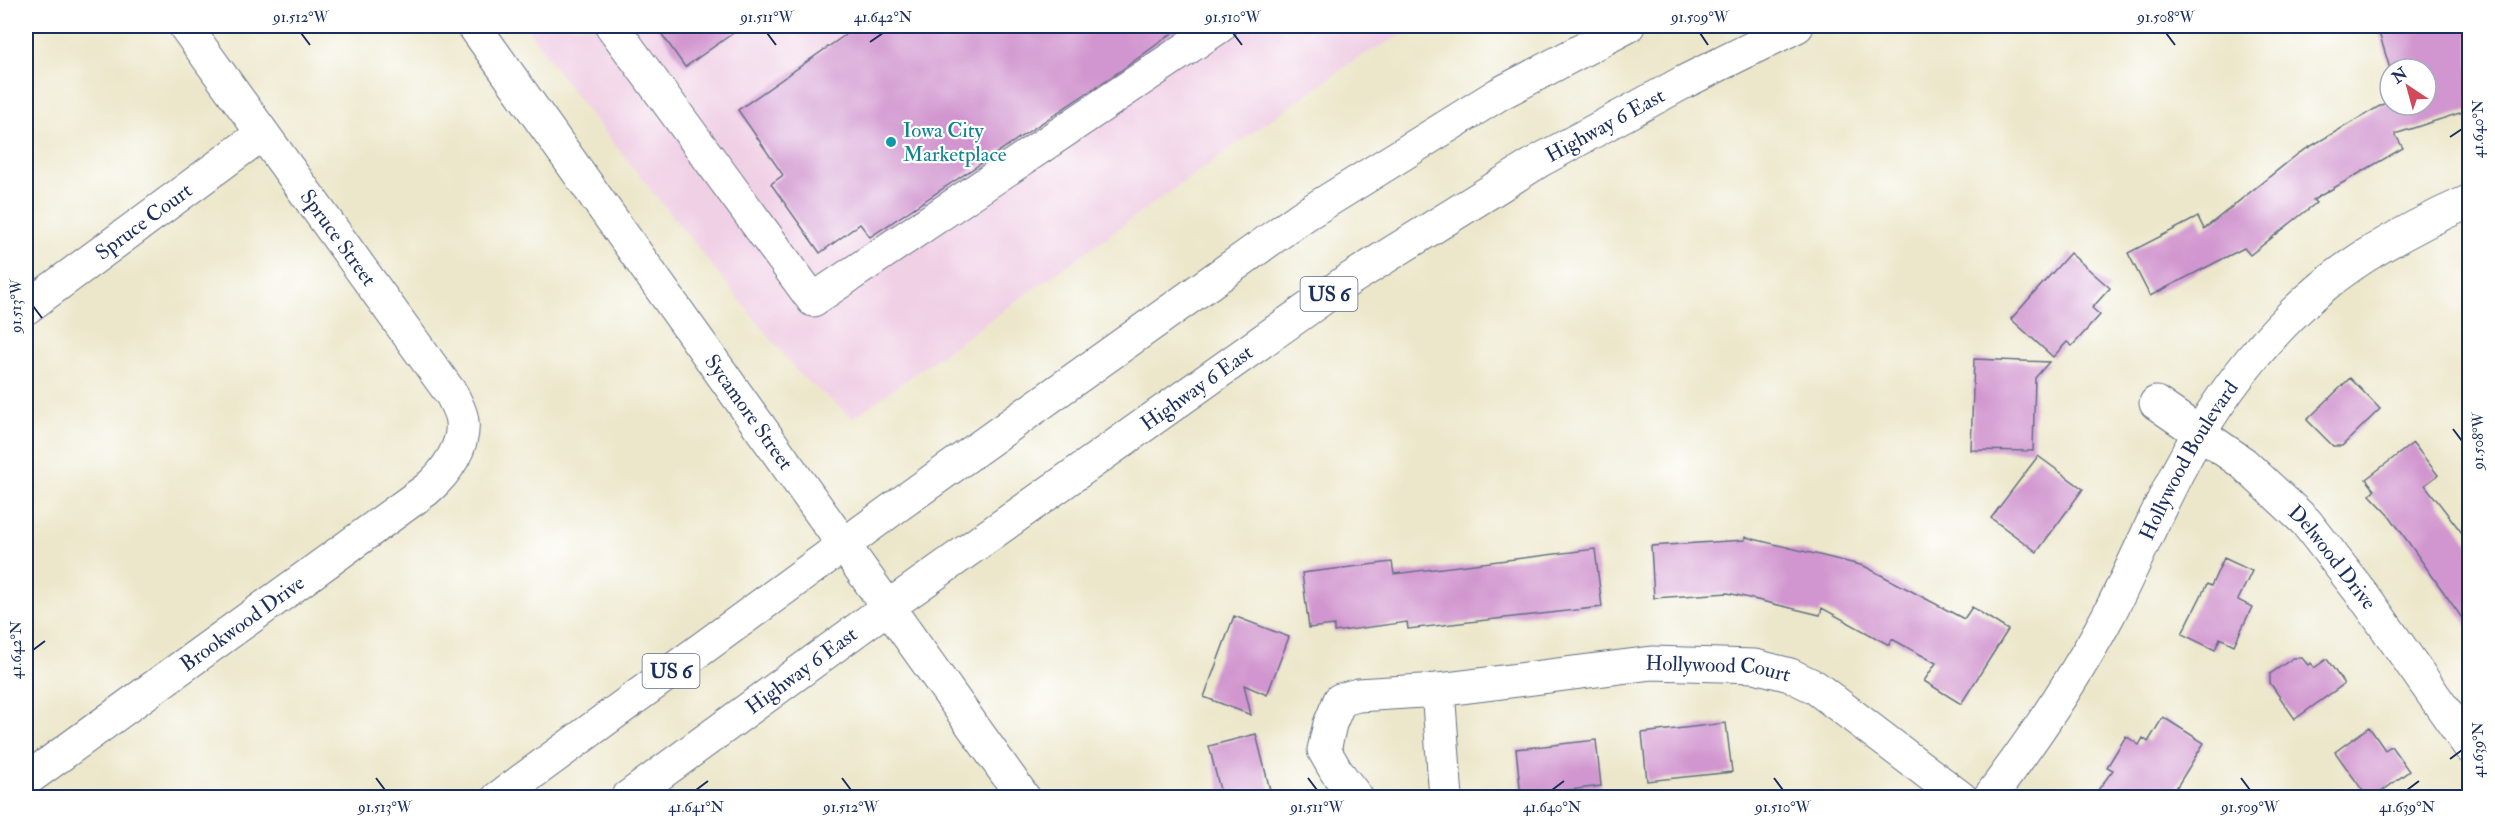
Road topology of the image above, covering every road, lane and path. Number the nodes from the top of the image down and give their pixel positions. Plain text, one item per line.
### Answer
1 (185, 26) edge
2 (474, 26) edge
3 (612, 26) edge
4 (1220, 26) edge
5 (1628, 26) edge
6 (1797, 26) edge
7 (262, 134) junction
8 (2469, 201) edge
9 (26, 309) edge
10 (2157, 403) dead end
11 (2201, 432) junction
12 (452, 459) joint
13 (844, 545) junction
14 (888, 607) junction
15 (1438, 690) junction
16 (2469, 747) edge
17 (26, 780) edge
18 (498, 798) edge
19 (627, 798) edge
20 (1024, 798) edge
21 (1357, 798) edge
22 (1446, 798) edge
23 (1961, 798) edge
24 (1989, 798) edge

1 - 7 street, Spruce Street
2 - 13 street, Sycamore Street
3 - 4 street
5 - 13 street, US 6
6 - 14 street, Highway 6 East / US 6
7 - 9 street, Spruce Court
7 - 12 street, Spruce Street
8 - 11 street, Hollywood Boulevard
10 - 11 street, Delwood Drive
11 - 16 street, Delwood Drive
11 - 24 street, Hollywood Boulevard
12 - 17 street, Brookwood Drive
13 - 14 street, Sycamore Street
13 - 18 street, US 6
14 - 19 street, Highway 6 East / US 6
14 - 20 street, Sycamore Street
15 - 21 street, Hollywood Court
15 - 22 street
15 - 23 street, Hollywood Court

